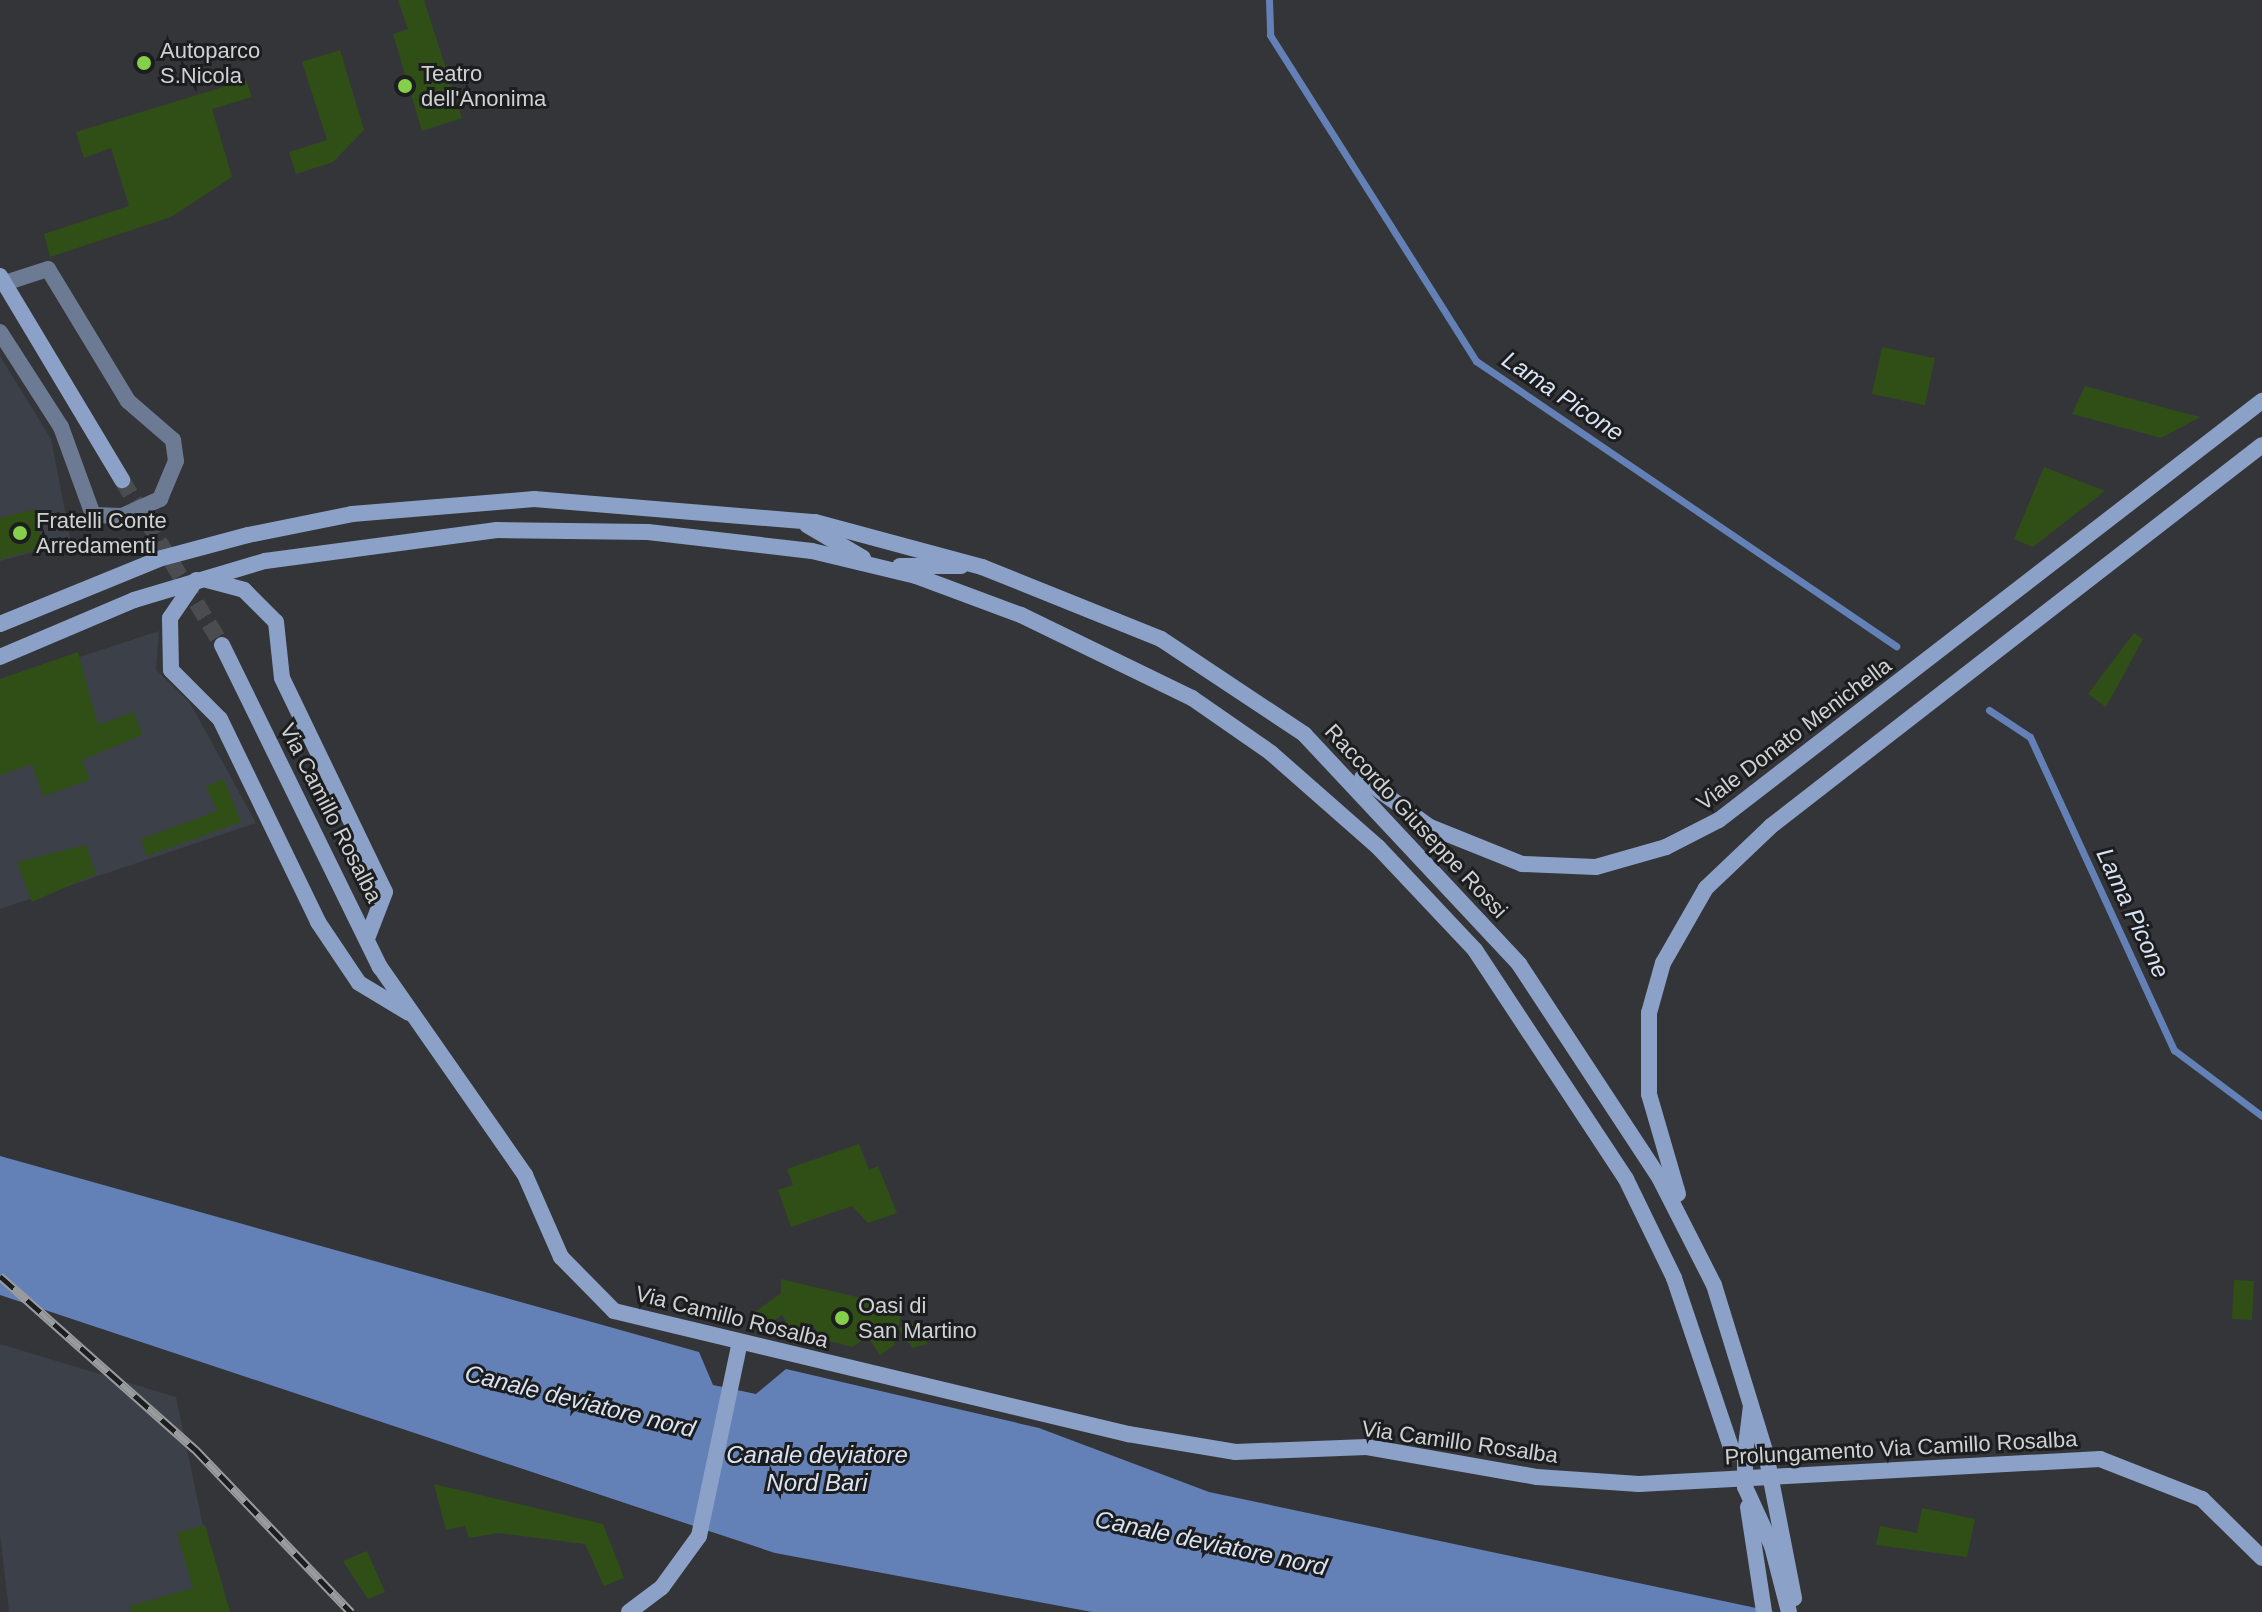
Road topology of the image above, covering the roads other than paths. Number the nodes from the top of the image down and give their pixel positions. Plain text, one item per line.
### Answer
1 (2, 280) edge
2 (0, 332) edge
3 (2262, 401) edge
4 (2262, 445) edge
5 (122, 480) tunnel mouth
6 (797, 519) junction
7 (875, 565) junction
8 (982, 567) junction
9 (197, 578) junction
10 (0, 624) edge
11 (222, 645) tunnel mouth
12 (0, 657) edge
13 (1304, 734) junction
14 (368, 936) junction
15 (409, 1013) junction
16 (1714, 1285) junction
17 (740, 1342) junction
18 (1752, 1396) junction
19 (1739, 1453) junction
20 (1702, 1482) joint
21 (1745, 1487) junction
22 (2262, 1558) edge
23 (629, 1612) edge
24 (1764, 1612) edge
25 (1789, 1612) edge
26 (1796, 1612) edge

1 - 2 street
1 - 5 main road
3 - 13 main road, Viale Donato Menichella
4 - 16 main road
6 - 7 main road
6 - 8 main road, Raccordo Giuseppe Rossi
6 - 10 main road, Raccordo Giuseppe Rossi
7 - 8 main road
7 - 9 main road
7 - 19 main road
8 - 13 main road, Raccordo Giuseppe Rossi
9 - 12 main road
9 - 14 main road
9 - 15 main road
11 - 14 main road, Via Camillo Rosalba
13 - 16 main road, Raccordo Giuseppe Rossi
14 - 15 main road, Via Camillo Rosalba
15 - 17 main road, Via Camillo Rosalba
16 - 18 main road, Raccordo Giuseppe Rossi
17 - 20 main road, Via Camillo Rosalba
17 - 23 main road
18 - 19 main road
18 - 26 main road, Raccordo Giuseppe Rossi, bridge
19 - 21 main road, bridge
20 - 22 main road, Prolungamento Via Camillo Rosalba
21 - 24 main road, bridge
21 - 25 main road, bridge

